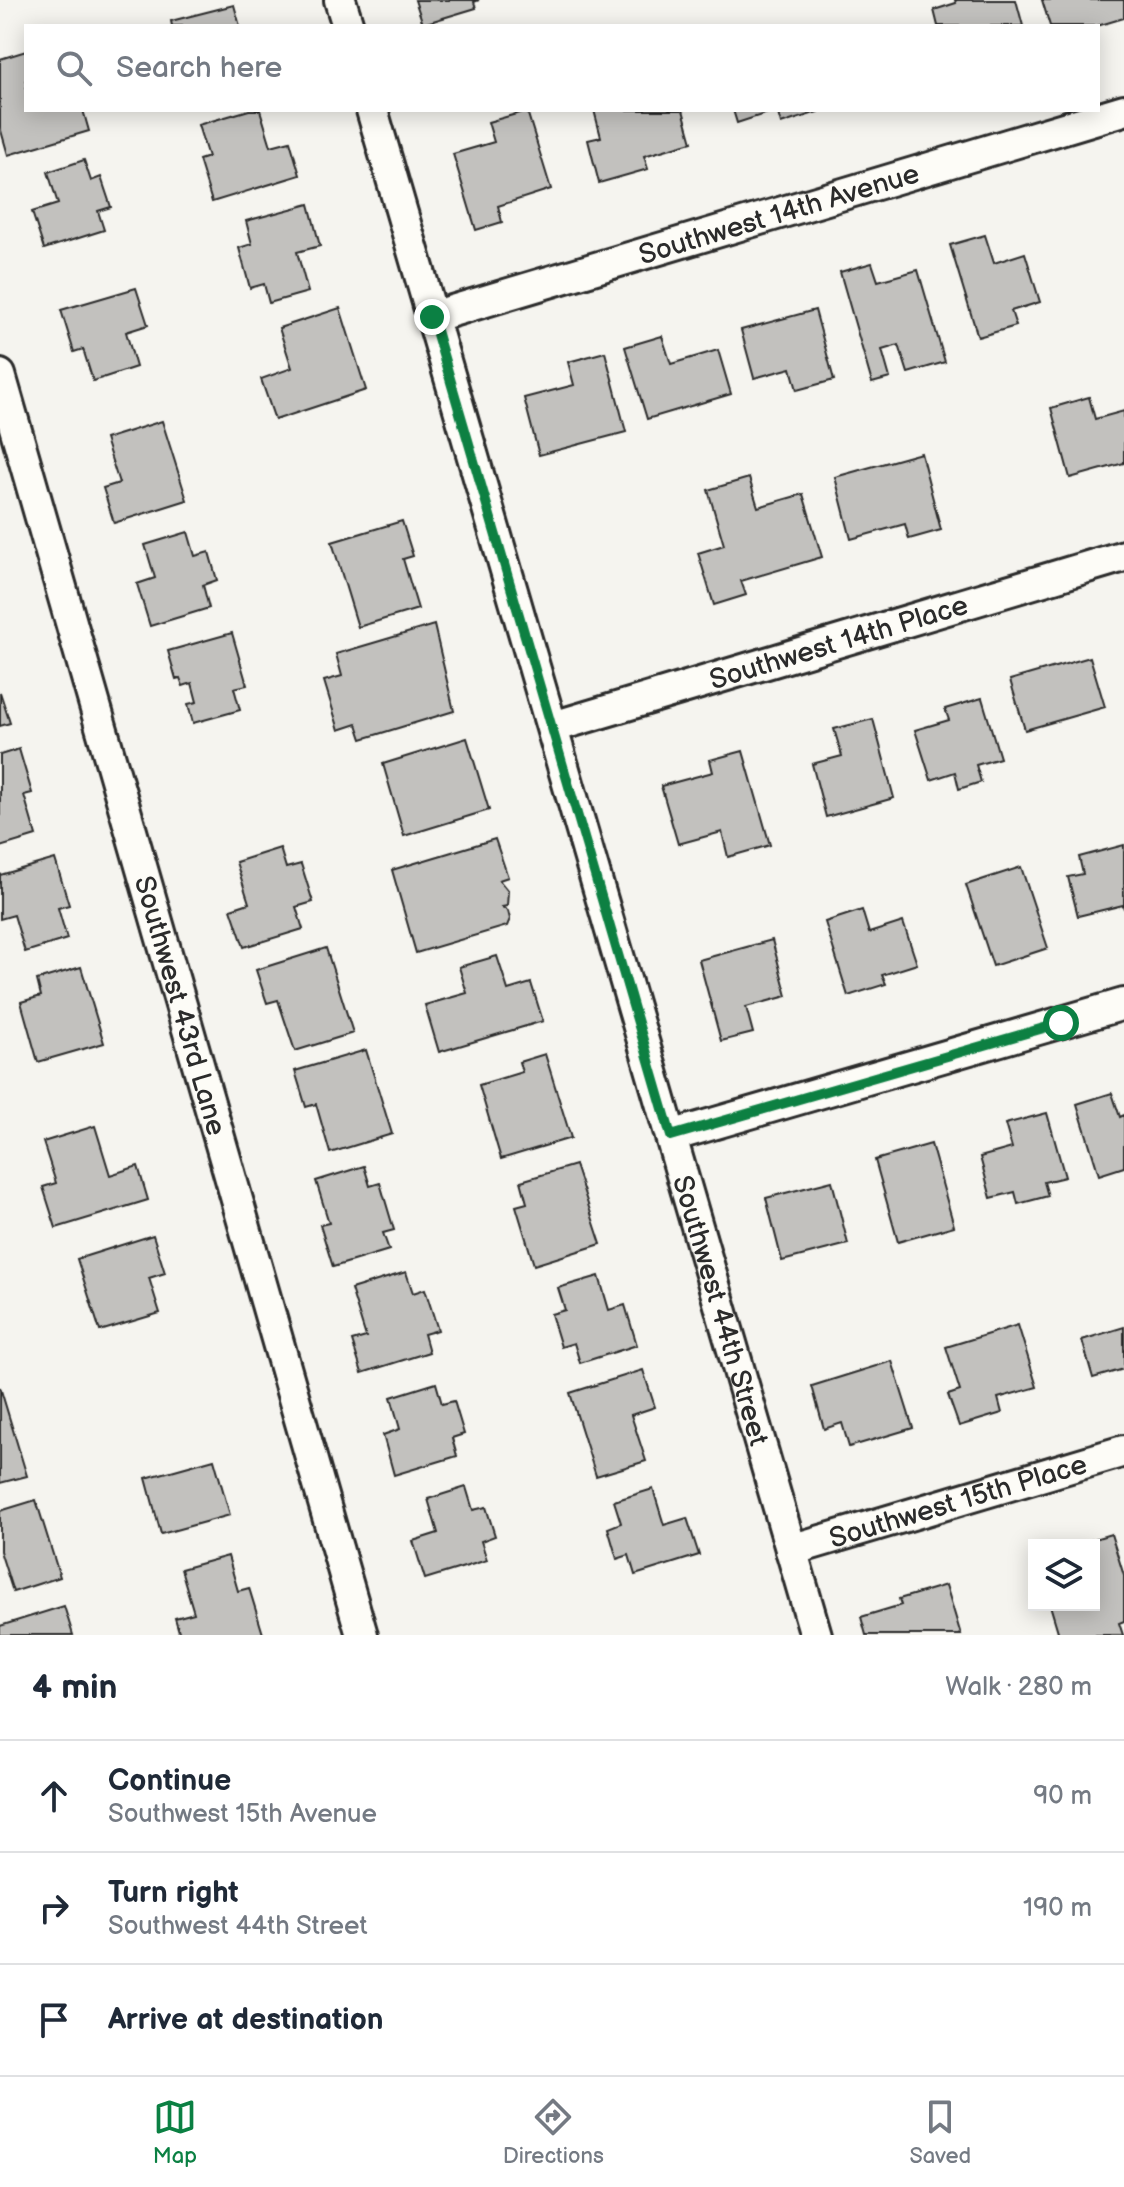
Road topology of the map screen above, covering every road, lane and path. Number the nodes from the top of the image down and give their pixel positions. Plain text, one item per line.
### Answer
1 (340, 0) edge
2 (347, 24) edge
3 (1124, 110) edge
4 (373, 112) edge
5 (432, 317) junction
6 (0, 375) edge
7 (1124, 556) edge
8 (553, 727) junction
9 (1124, 1004) edge
10 (671, 1136) junction
11 (1124, 1451) edge
12 (791, 1550) junction
13 (362, 1635) edge
14 (816, 1635) edge

1 - 2 street
3 - 5 street, Southwest 14th Avenue
4 - 5 street, Southwest 44th Street
5 - 8 street, Southwest 44th Street
6 - 13 street, Southwest 43rd Lane
7 - 8 street, Southwest 14th Place
8 - 10 street, Southwest 44th Street
9 - 10 street
10 - 12 street, Southwest 44th Street
11 - 12 street, Southwest 15th Place
12 - 14 street, Southwest 44th Street

